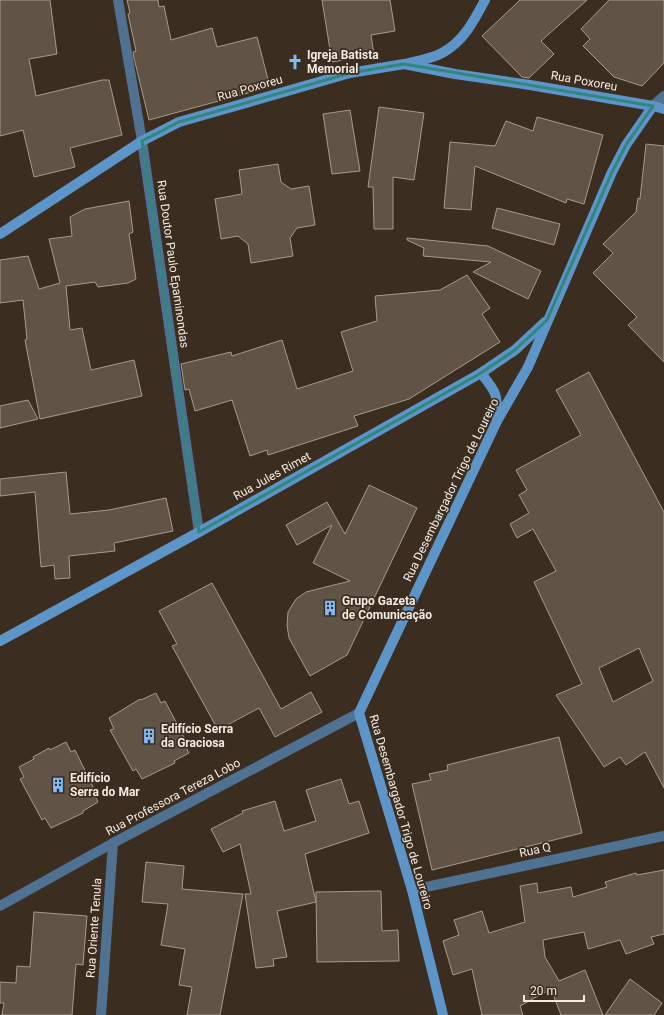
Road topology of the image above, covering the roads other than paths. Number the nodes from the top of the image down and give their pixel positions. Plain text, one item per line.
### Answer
1 (118, 0) edge
2 (484, 1) edge
3 (404, 64) junction
4 (664, 96) edge
5 (654, 106) junction
6 (664, 109) edge
7 (142, 141) junction
8 (0, 234) edge
9 (547, 320) junction
10 (481, 373) junction
11 (496, 421) junction
12 (199, 532) junction
13 (0, 641) edge
14 (359, 713) junction
15 (664, 836) edge
16 (113, 843) junction
17 (412, 890) junction
18 (0, 906) edge
19 (101, 1015) edge
20 (443, 1015) edge

1 - 7 street, Rua Doutor Paulo Epaminondas
2 - 3 street
3 - 5 street, Rua Poxoreu
3 - 7 street, Rua Poxoreu
4 - 5 street
5 - 6 street, Rua Poxoreu
5 - 9 street, Rua Desembargador Trigo de Loureiro
7 - 8 street, Rua Poxoreu
7 - 12 street, Rua Doutor Paulo Epaminondas
9 - 10 street, Rua Jules Rimet
9 - 11 street, Rua Desembargador Trigo de Loureiro
10 - 11 street
10 - 12 street, Rua Jules Rimet
11 - 14 street, Rua Desembargador Trigo de Loureiro
12 - 13 street, Rua Jules Rimet
14 - 16 street, Rua Professora Tereza Lobo
14 - 17 street, Rua Desembargador Trigo de Loureiro
15 - 17 street, Rua Q
16 - 18 street, Rua Professora Tereza Lobo
16 - 19 street, Rua Oriente Tenula
17 - 20 street, Rua Desembargador Trigo de Loureiro

